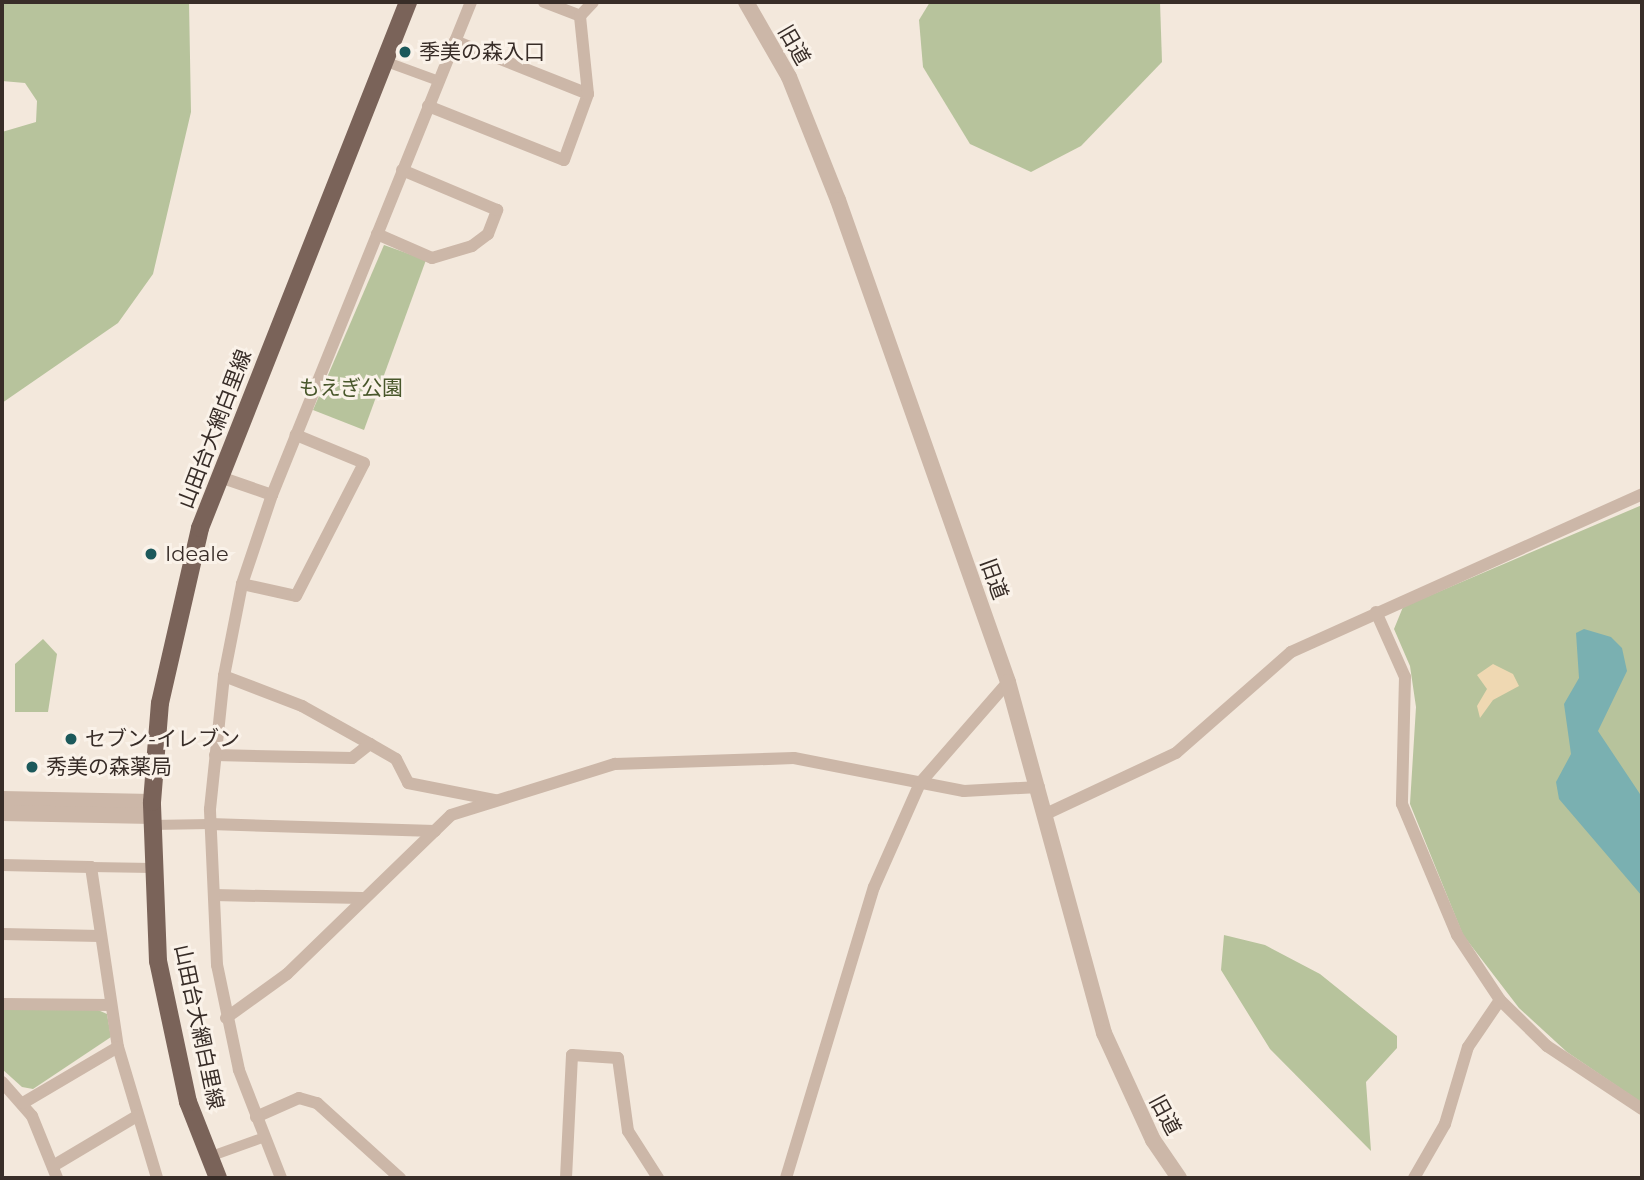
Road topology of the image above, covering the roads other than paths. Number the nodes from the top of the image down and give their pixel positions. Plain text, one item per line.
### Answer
1 (408, 2) edge
2 (471, 2) edge
3 (544, 2) edge
4 (593, 2) edge
5 (746, 2) edge
6 (580, 16) junction
7 (455, 41) junction
8 (384, 61) junction
9 (439, 81) junction
10 (588, 94) junction
11 (428, 106) junction
12 (402, 170) junction
13 (377, 234) junction
14 (296, 435) junction
15 (220, 477) junction
16 (1642, 494) edge
17 (272, 495) junction
18 (242, 583) junction
19 (1376, 611) junction
20 (224, 676) junction
21 (1008, 682) junction
22 (370, 744) junction
23 (215, 754) junction
24 (920, 783) junction
25 (1040, 787) junction
26 (464, 795) junction
27 (2, 799) edge
28 (498, 800) junction
29 (463, 811) junction
30 (2, 813) edge
31 (1048, 813) junction
32 (152, 814) junction
33 (210, 824) junction
34 (435, 831) junction
35 (2, 865) edge
36 (92, 867) junction
37 (152, 868) junction
38 (214, 895) junction
39 (362, 898) junction
40 (2, 934) edge
41 (100, 936) junction
42 (1500, 1000) junction
43 (2, 1004) edge
44 (110, 1005) junction
45 (226, 1018) junction
46 (118, 1047) junction
47 (2, 1082) edge
48 (23, 1103) junction
49 (1642, 1109) edge
50 (137, 1116) junction
51 (256, 1117) junction
52 (265, 1137) junction
53 (209, 1157) junction
54 (55, 1172) edge
55 (157, 1178) edge
56 (218, 1178) edge
57 (281, 1178) edge
58 (400, 1178) edge
59 (566, 1178) edge
60 (658, 1178) edge
61 (786, 1178) edge
62 (1179, 1178) edge
63 (1414, 1178) edge

1 - 8 main road, 山田台大網白里線
2 - 7 street
3 - 6 street
4 - 6 street
5 - 21 street, 旧道
6 - 10 street
7 - 9 street
7 - 10 street
8 - 9 street
8 - 15 main road, 山田台大網白里線
9 - 11 street
10 - 11 street
11 - 12 street
12 - 13 street
12 - 13 street
13 - 14 street
14 - 17 street
14 - 18 street
15 - 17 street
15 - 32 main road, 山田台大網白里線
16 - 19 street
17 - 18 street
18 - 20 street
19 - 31 street
19 - 42 street
20 - 22 street
20 - 23 street
21 - 24 street
21 - 25 street, 旧道
22 - 23 street
22 - 26 street
23 - 33 street
24 - 25 street
24 - 28 street
24 - 61 street
25 - 31 street, 旧道
26 - 28 street
26 - 29 street
27 - 32 street
28 - 29 street
29 - 34 street
30 - 32 street
31 - 62 street, 旧道
32 - 33 street
32 - 37 main road, 山田台大網白里線
33 - 34 street
33 - 38 street
34 - 39 street
35 - 36 street
36 - 37 street
36 - 41 street
37 - 53 main road, 山田台大網白里線
38 - 39 street
38 - 45 street
39 - 45 street
40 - 41 street
41 - 44 street
42 - 49 street
42 - 63 street
43 - 44 street
44 - 46 street
45 - 51 street
46 - 48 street
46 - 50 street
47 - 48 street
48 - 54 street
50 - 54 street
50 - 55 street
51 - 52 street
51 - 58 street
52 - 53 street
52 - 57 street
53 - 56 main road, 山田台大網白里線
59 - 60 street

